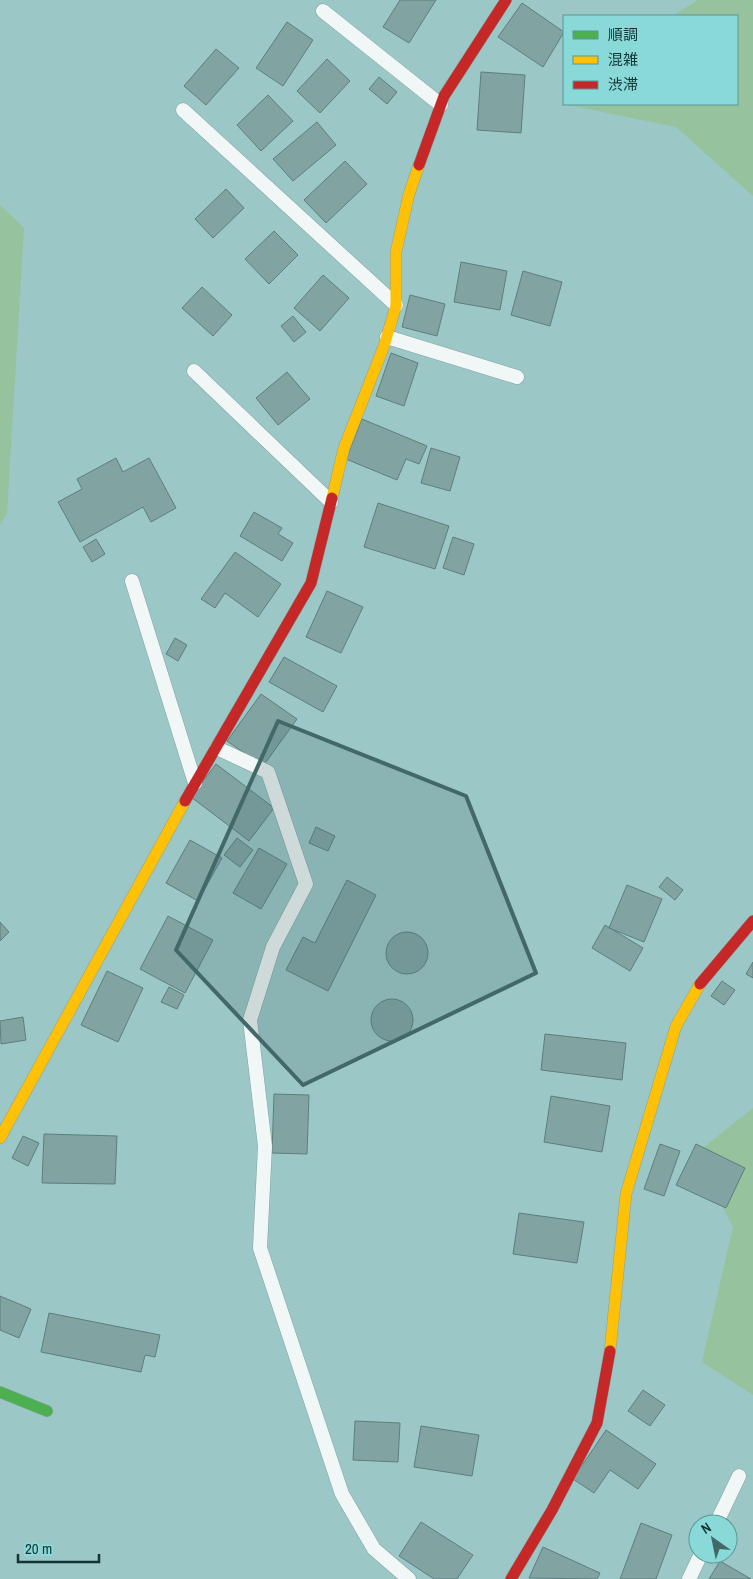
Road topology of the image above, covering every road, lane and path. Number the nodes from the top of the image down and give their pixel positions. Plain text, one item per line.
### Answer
1 (506, 0) edge
2 (323, 11) dead end
3 (441, 105) junction
4 (183, 110) dead end
5 (396, 306) junction
6 (387, 337) junction
7 (194, 371) dead end
8 (517, 377) dead end
9 (331, 502) junction
10 (132, 581) dead end
11 (216, 748) junction
12 (195, 783) junction
13 (753, 921) edge
14 (0, 1138) edge
15 (0, 1392) edge
16 (47, 1411) dead end
17 (739, 1476) dead end
18 (721, 1514) edge
19 (696, 1564) edge
20 (409, 1579) edge
21 (511, 1579) edge
22 (689, 1579) edge

1 - 3 street
2 - 3 lane
3 - 5 street
4 - 5 lane
5 - 6 street
6 - 8 lane
6 - 9 street
7 - 9 lane
9 - 11 street
10 - 12 lane
11 - 12 street
11 - 20 lane
12 - 14 street
13 - 21 street
15 - 16 street
17 - 18 lane
19 - 22 lane

